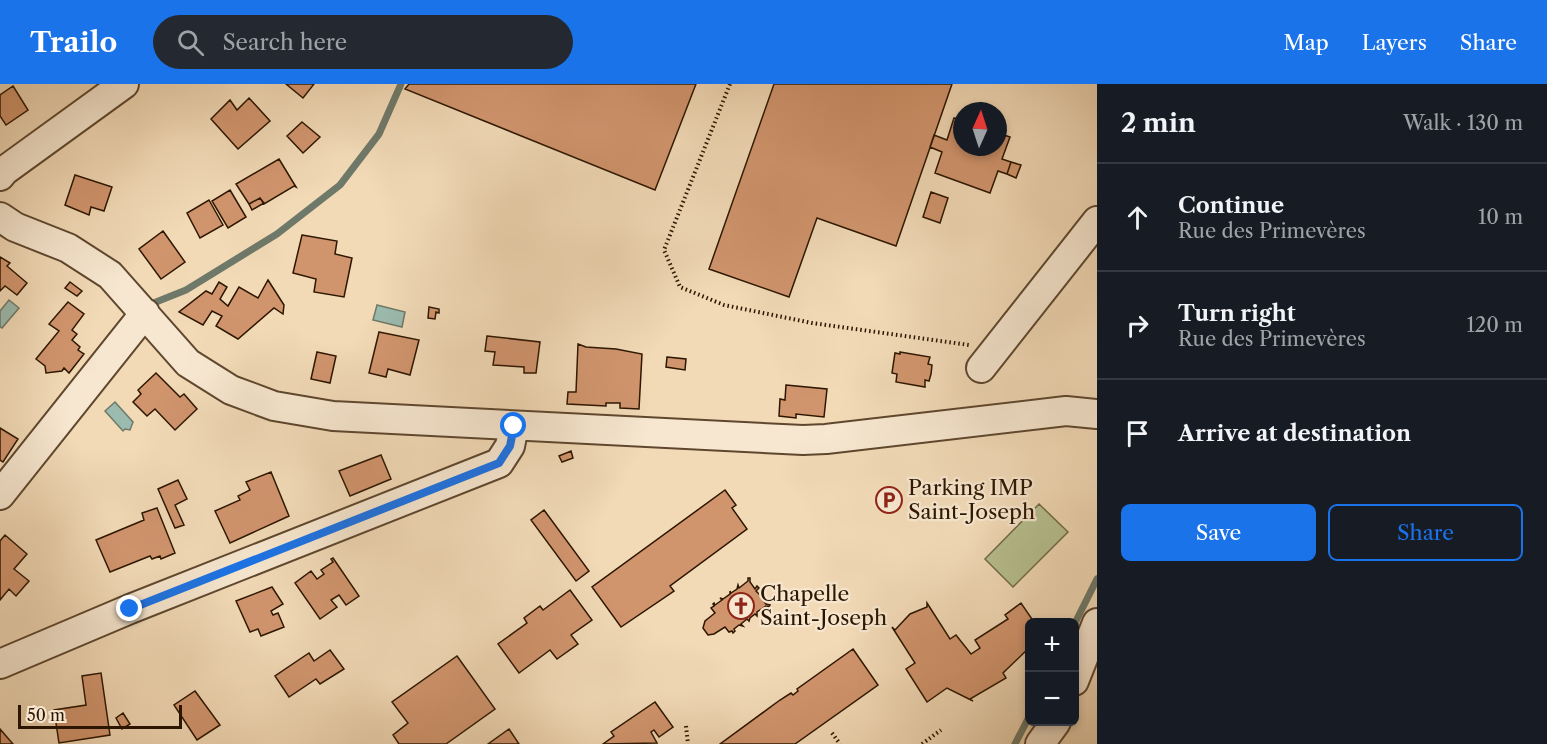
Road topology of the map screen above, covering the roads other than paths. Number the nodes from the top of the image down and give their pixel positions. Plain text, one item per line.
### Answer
1 (124, 84) edge
2 (0, 176) edge
3 (0, 217) edge
4 (1097, 221) edge
5 (145, 313) junction
6 (989, 358) road end
7 (1097, 414) edge
8 (514, 426) junction
9 (0, 495) edge
10 (1097, 623) edge
11 (0, 664) edge
12 (1078, 672) edge
13 (1053, 726) edge
14 (1040, 744) edge

1 - 2 street
3 - 5 street
4 - 6 street
5 - 8 street
5 - 9 street
7 - 8 street
8 - 11 street
10 - 12 street
13 - 14 street

